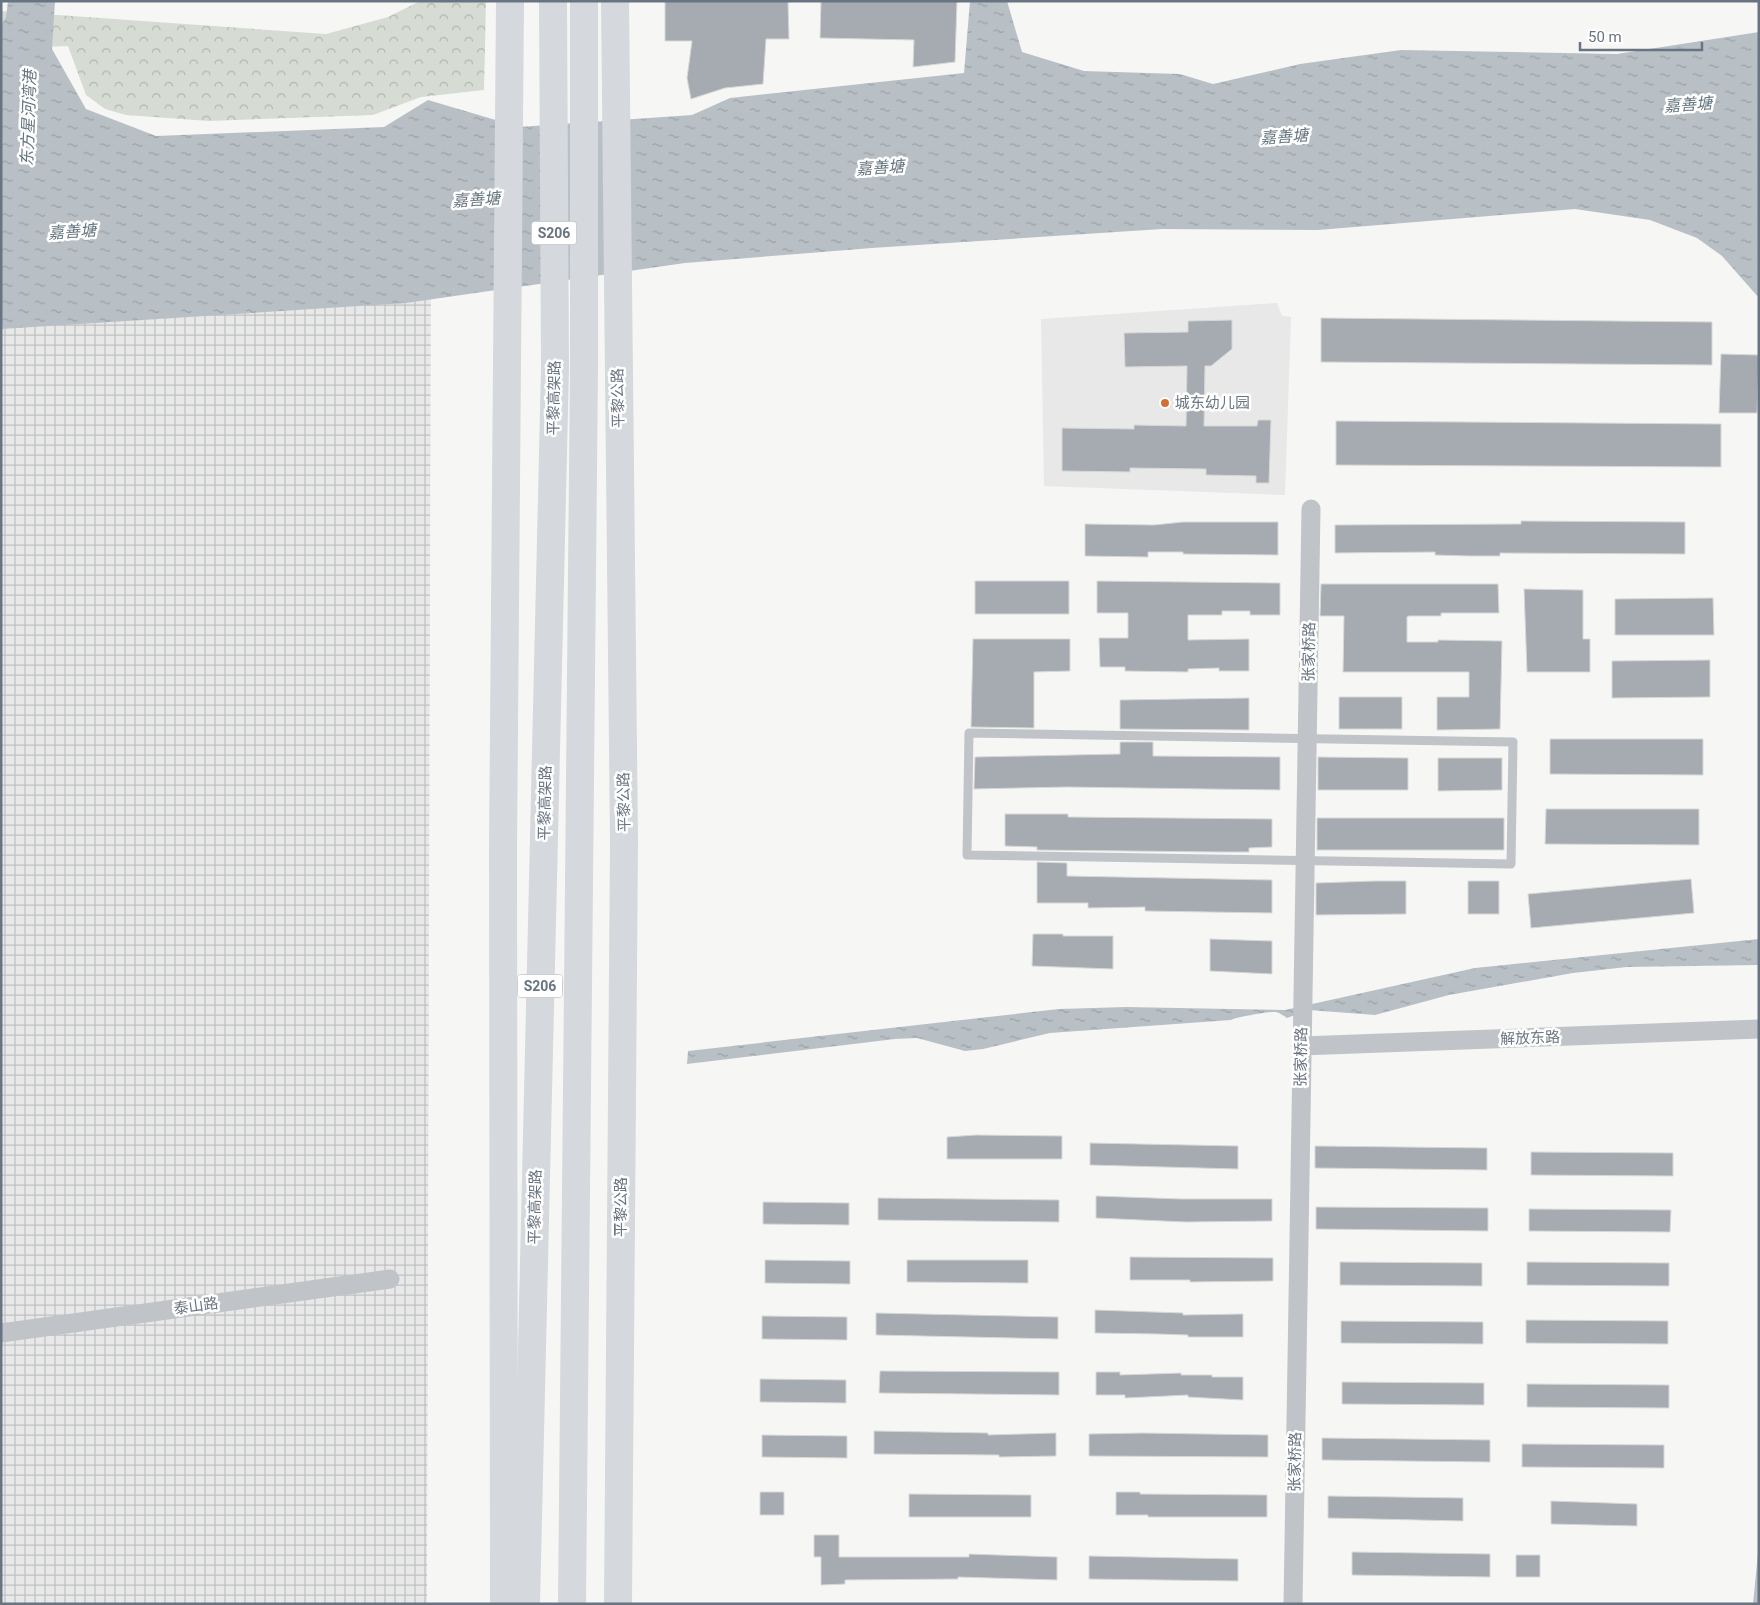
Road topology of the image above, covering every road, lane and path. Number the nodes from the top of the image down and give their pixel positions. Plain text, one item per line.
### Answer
1 (510, 1) edge
2 (553, 1) edge
3 (584, 1) edge
4 (615, 1) edge
5 (1311, 510) dead end
6 (1307, 739) junction
7 (1304, 861) junction
8 (1759, 1029) edge
9 (1301, 1046) junction
10 (390, 1279) dead end
11 (1, 1333) edge
12 (504, 1604) edge
13 (526, 1604) edge
14 (572, 1604) edge
15 (618, 1604) edge
16 (1293, 1604) edge

1 - 12 main road
2 - 13 main road, 平黎高架路 / S206
3 - 14 main road, 平黎高架路 / S206
4 - 15 main road, 平黎公路
5 - 6 street, 张家桥路
6 - 7 street, 张家桥路
6 - 7 lane
6 - 7 lane
7 - 9 street, 张家桥路
8 - 9 street, 解放东路
9 - 16 street, 张家桥路
10 - 11 street, 泰山路

